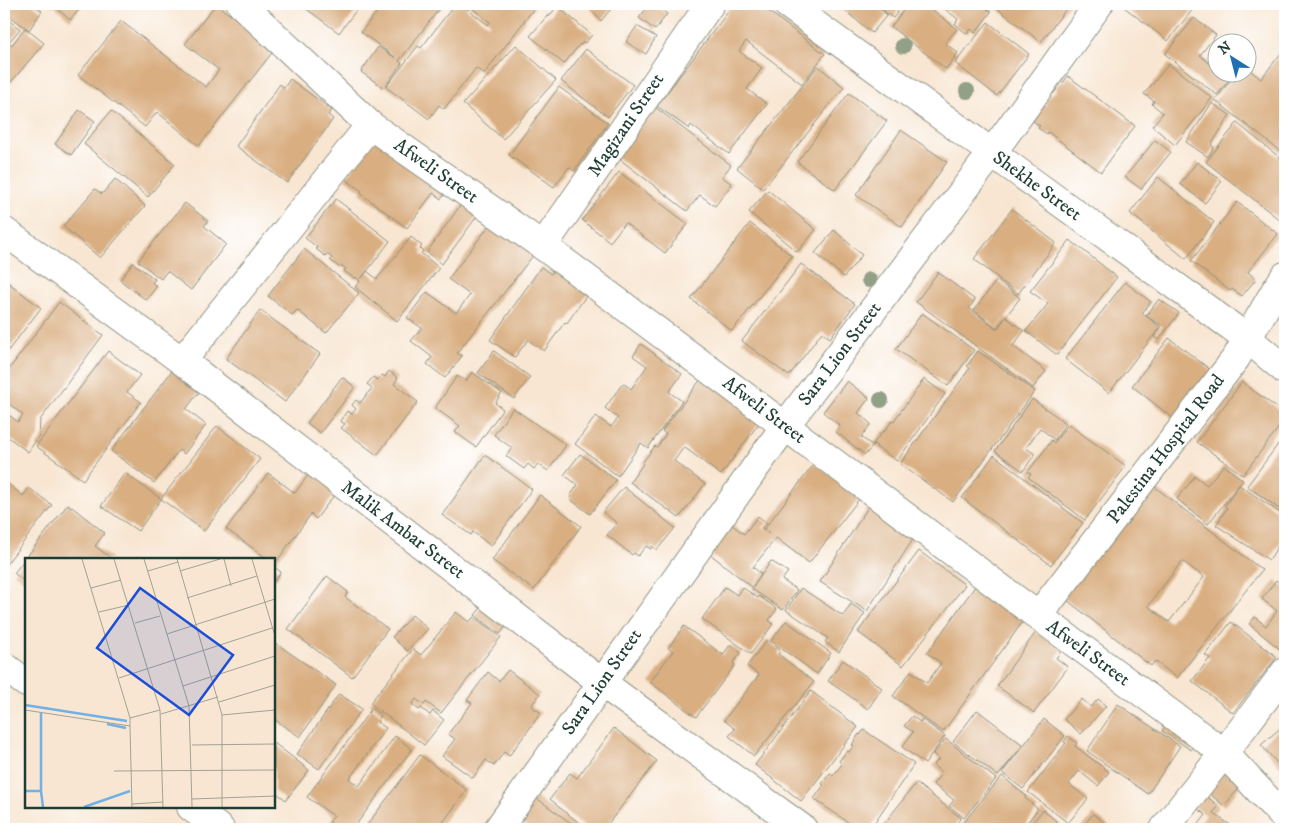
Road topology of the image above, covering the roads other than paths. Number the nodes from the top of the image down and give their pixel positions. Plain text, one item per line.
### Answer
1 (241, 4) edge
2 (710, 4) edge
3 (787, 4) edge
4 (1099, 4) edge
5 (370, 125) junction
6 (992, 153) junction
7 (4, 231) edge
8 (543, 246) junction
9 (1285, 276) edge
10 (1247, 338) junction
11 (182, 361) junction
12 (1285, 370) edge
13 (785, 426) junction
14 (1038, 616) junction
15 (4, 666) edge
16 (1285, 672) edge
17 (25, 682) edge
18 (601, 682) junction
19 (1224, 753) junction
20 (191, 808) edge
21 (1285, 818) edge
22 (220, 829) edge
23 (498, 829) edge
24 (803, 829) edge
25 (1164, 829) edge

1 - 5 street, Afweli Street
2 - 8 street, Magizani Street
3 - 6 street, Shekhe Street
4 - 6 street, Sara Lion Street
5 - 8 street, Afweli Street
5 - 11 street
6 - 10 street, Shekhe Street
6 - 13 street, Sara Lion Street
7 - 11 street, Malik Ambar Street
8 - 13 street, Afweli Street
9 - 10 street, Palestina Hospital Road
10 - 12 street, Shekhe Street
10 - 14 street, Palestina Hospital Road
11 - 18 street, Malik Ambar Street
13 - 14 street, Afweli Street
13 - 18 street, Sara Lion Street
14 - 19 street, Afweli Street
15 - 17 street
16 - 19 street
18 - 23 street, Sara Lion Street
18 - 24 street, Malik Ambar Street
19 - 21 street, Afweli Street
19 - 25 street
20 - 22 street

